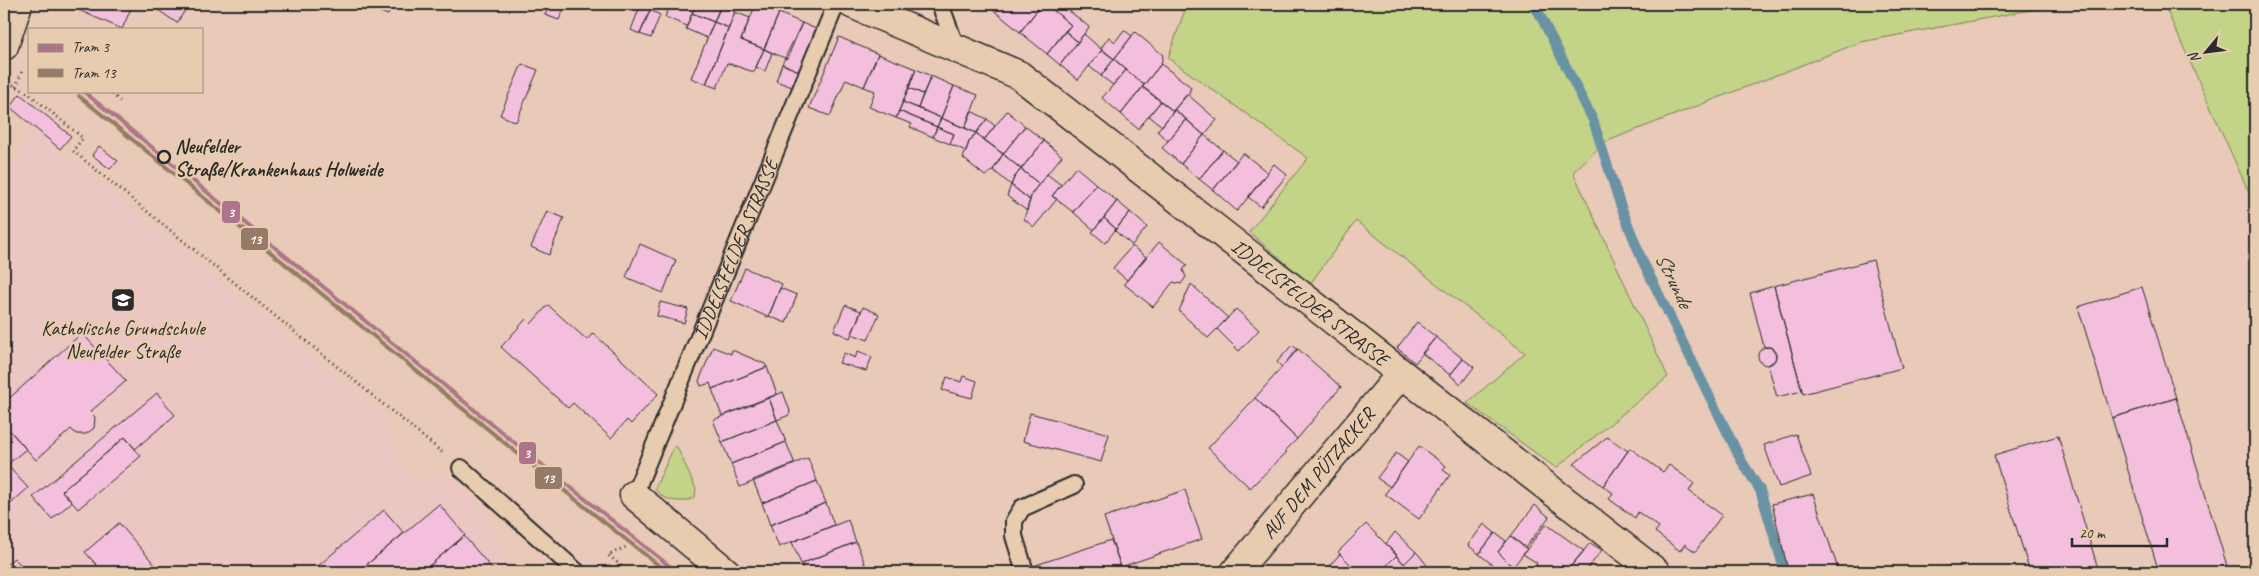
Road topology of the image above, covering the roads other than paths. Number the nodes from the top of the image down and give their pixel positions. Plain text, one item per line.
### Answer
1 (18, 4) edge
2 (836, 4) edge
3 (852, 4) edge
4 (940, 4) edge
5 (4, 46) edge
6 (956, 47) junction
7 (1401, 374) junction
8 (461, 468) road end
9 (1074, 485) dead end
10 (634, 495) joint
11 (577, 572) edge
12 (726, 572) edge
13 (1025, 572) edge
14 (1236, 572) edge
15 (1656, 572) edge

1 - 5 street
2 - 10 lane, IDDELSFELDER STRASSE
3 - 6 street, IDDELSFELDER STRASSE
4 - 6 lane
6 - 7 street, IDDELSFELDER STRASSE
7 - 14 street, AUF DEM PÜTZACKER
7 - 15 street, IDDELSFELDER STRASSE
8 - 11 lane
9 - 13 lane
10 - 12 street

